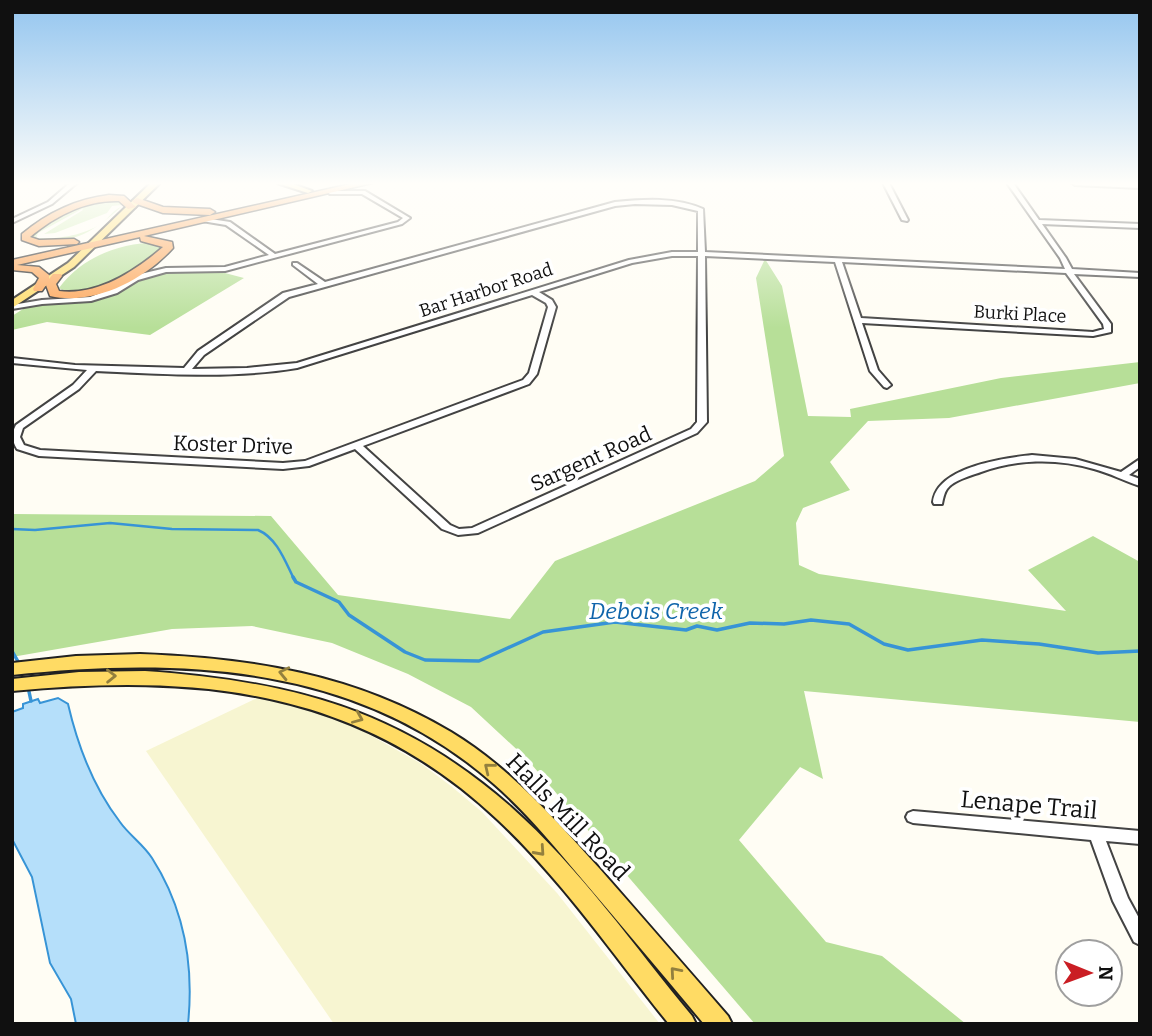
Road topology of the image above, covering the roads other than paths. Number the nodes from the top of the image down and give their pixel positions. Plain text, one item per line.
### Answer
1 (31, 231) edge
2 (106, 231) edge
3 (123, 231) edge
4 (155, 231) edge
5 (240, 231) edge
6 (369, 231) edge
7 (515, 231) edge
8 (700, 231) edge
9 (1043, 231) edge
10 (101, 236) junction
11 (117, 240) junction
12 (80, 241) junction
13 (92, 246) junction
14 (701, 254) junction
15 (12, 256) edge
16 (274, 256) junction
17 (838, 260) junction
18 (295, 264) dead end
19 (12, 265) edge
20 (1069, 271) junction
21 (1140, 275) edge
22 (57, 276) junction
23 (323, 284) junction
24 (34, 291) junction
25 (533, 292) junction
26 (42, 302) junction
27 (12, 306) edge
28 (857, 320) junction
29 (12, 360) edge
30 (93, 369) junction
31 (186, 371) junction
32 (887, 385) dead end
33 (357, 446) junction
34 (1140, 462) edge
35 (1123, 475) junction
36 (1140, 482) edge
37 (938, 502) dead end
38 (12, 669) edge
39 (40, 673) junction
40 (12, 685) edge
41 (913, 817) dead end
42 (1096, 834) junction
43 (1140, 838) edge
44 (1140, 937) edge
45 (684, 1024) edge
46 (720, 1024) edge

1 - 12 highway
2 - 10 main road
3 - 10 highway
4 - 11 highway
5 - 16 street
6 - 16 street
7 - 23 street, Sargent Road
8 - 14 street, Sargent Road
9 - 20 street
10 - 12 highway
10 - 13 main road
11 - 13 highway
11 - 22 highway
12 - 15 highway
13 - 19 highway
13 - 22 main road
14 - 17 street, Bar Harbor Road
14 - 25 street, Bar Harbor Road
14 - 33 street, Sargent Road
16 - 26 street
17 - 20 street, Bar Harbor Road
17 - 28 street
18 - 23 street
19 - 24 highway
20 - 21 street, Bar Harbor Road
20 - 28 street, Burki Place
22 - 24 main road
23 - 31 street
24 - 26 street
24 - 27 main road
25 - 31 street, Bar Harbor Road
25 - 33 street, Koster Drive
26 - 27 street
28 - 32 street
29 - 30 street, Bar Harbor Road
30 - 31 street, Bar Harbor Road
30 - 33 street, Koster Drive
34 - 35 street
35 - 36 street
35 - 37 street
38 - 39 main road, Halls Mill Road
39 - 40 main road, Halls Mill Road
39 -> 45 main road, Halls Mill Road
46 -> 39 main road, Halls Mill Road
41 - 42 street, Lenape Trail
42 - 43 street, Lenape Trail
42 - 44 street

